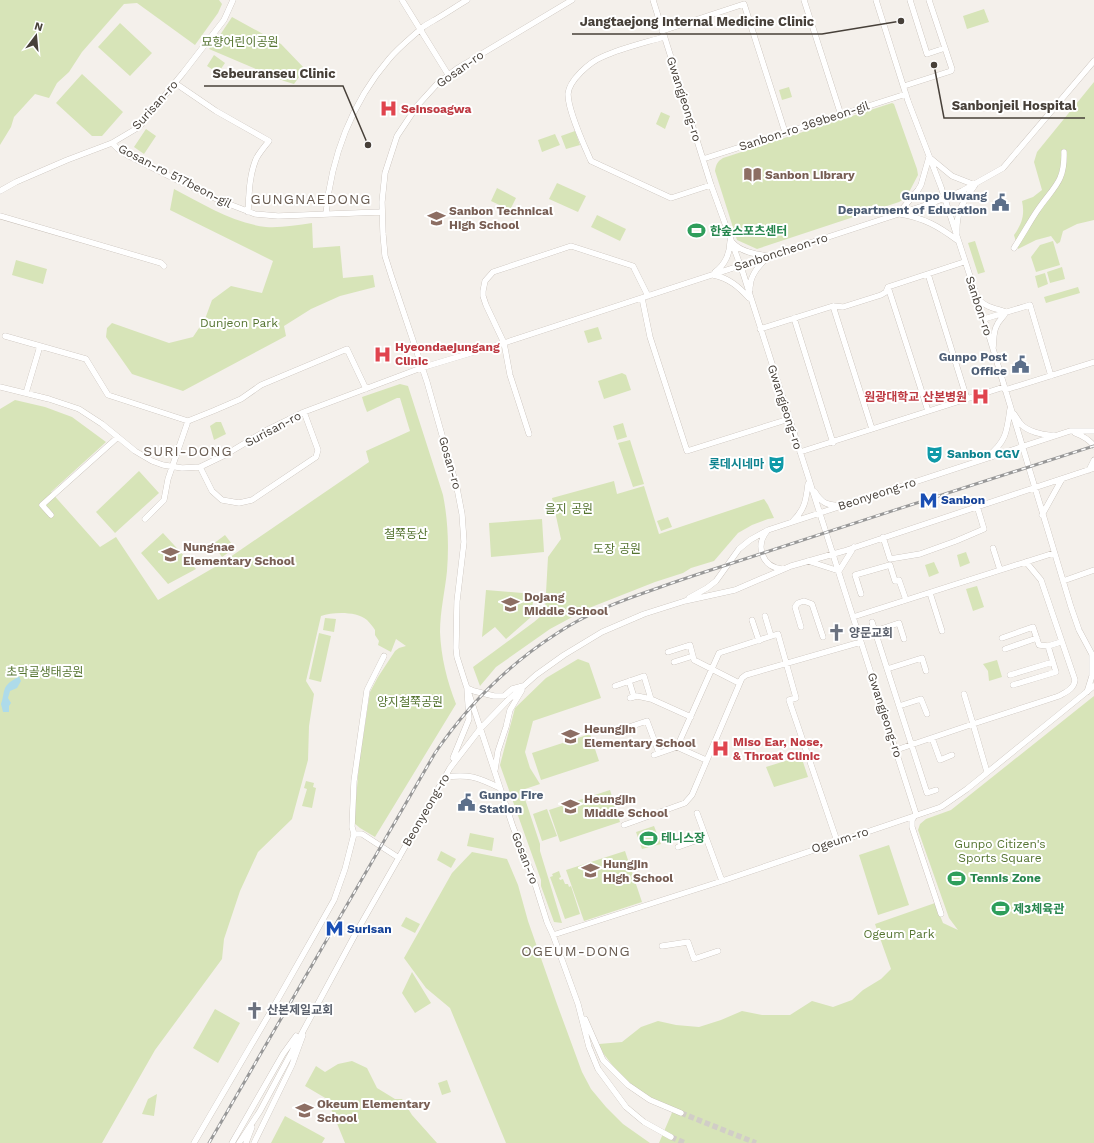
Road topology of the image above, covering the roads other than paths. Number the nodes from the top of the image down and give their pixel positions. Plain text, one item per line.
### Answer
1 (233, 0) edge
2 (402, 0) edge
3 (466, 0) edge
4 (572, 0) edge
5 (653, 0) edge
6 (804, 0) edge
7 (876, 0) edge
8 (910, 0) edge
9 (929, 0) edge
10 (420, 30) junction
11 (663, 34) junction
12 (945, 48) junction
13 (1094, 61) edge
14 (449, 76) junction
15 (175, 83) junction
16 (904, 86) junction
17 (906, 94) junction
18 (840, 115) junction
19 (785, 132) junction
20 (112, 143) junction
21 (1064, 152) dead end
22 (929, 157) junction
23 (703, 159) junction
24 (711, 185) junction
25 (975, 185) junction
26 (0, 191) edge
27 (944, 199) junction
28 (248, 212) junction
29 (381, 212) junction
30 (326, 214) junction
31 (898, 214) junction
32 (0, 216) edge
33 (731, 239) junction
34 (957, 240) junction
35 (1014, 248) dead end
36 (768, 256) junction
37 (964, 262) junction
38 (164, 266) dead end
39 (740, 266) junction
40 (928, 274) junction
41 (711, 275) junction
42 (888, 287) junction
43 (976, 296) junction
44 (645, 297) junction
45 (751, 300) junction
46 (833, 306) junction
47 (1006, 312) junction
48 (794, 318) junction
49 (984, 319) junction
50 (760, 329) junction
51 (5, 336) dead end
52 (504, 343) junction
53 (40, 346) junction
54 (993, 350) junction
55 (1094, 362) edge
56 (421, 368) junction
57 (1051, 376) junction
58 (0, 387) edge
59 (1005, 388) junction
60 (366, 389) junction
61 (26, 393) junction
62 (967, 399) junction
63 (1010, 407) junction
64 (928, 411) junction
65 (304, 412) junction
66 (789, 418) junction
67 (188, 421) junction
68 (872, 429) junction
69 (1094, 431) edge
70 (1070, 432) junction
71 (529, 434) dead end
72 (1058, 435) junction
73 (118, 437) junction
74 (833, 443) junction
75 (1094, 446) edge
76 (1022, 447) junction
77 (800, 452) junction
78 (982, 460) junction
79 (1094, 460) edge
80 (173, 467) junction
81 (200, 467) junction
82 (1091, 469) edge
83 (1062, 479) junction
84 (809, 482) junction
85 (1036, 488) junction
86 (845, 505) junction
87 (977, 506) junction
88 (820, 513) junction
89 (51, 515) dead end
90 (1042, 515) junction
91 (145, 519) dead end
92 (793, 521) junction
93 (768, 530) junction
94 (883, 537) junction
95 (854, 547) junction
96 (993, 548) dead end
97 (1054, 553) junction
98 (833, 554) junction
99 (807, 561) junction
100 (1026, 562) junction
101 (783, 569) junction
102 (1000, 570) junction
103 (1094, 570) edge
104 (838, 571) junction
105 (1063, 581) junction
106 (930, 593) junction
107 (861, 594) dead end
108 (906, 600) junction
109 (685, 601) junction
110 (765, 616) dead end
111 (853, 617) junction
112 (752, 620) dead end
113 (872, 622) dead end
114 (801, 627) dead end
115 (875, 631) junction
116 (942, 631) dead end
117 (771, 636) junction
118 (823, 637) dead end
119 (1002, 638) dead end
120 (1037, 638) junction
121 (904, 639) dead end
122 (759, 640) junction
123 (861, 642) junction
124 (1061, 642) junction
125 (1048, 646) junction
126 (1005, 649) dead end
127 (668, 652) dead end
128 (1092, 654) edge
129 (384, 656) dead end
130 (693, 656) junction
131 (674, 662) dead end
132 (1053, 662) junction
133 (786, 663) junction
134 (712, 669) junction
135 (887, 669) junction
136 (926, 671) dead end
137 (1010, 675) dead end
138 (629, 681) junction
139 (739, 683) junction
140 (525, 685) junction
141 (1013, 685) dead end
142 (615, 686) dead end
143 (467, 688) junction
144 (1091, 689) edge
145 (964, 694) dead end
146 (652, 699) junction
147 (899, 706) junction
148 (927, 714) dead end
149 (691, 717) junction
150 (973, 724) junction
151 (480, 729) junction
152 (617, 731) dead end
153 (932, 738) junction
154 (911, 745) junction
155 (677, 747) junction
156 (896, 750) junction
157 (952, 755) dead end
158 (706, 760) junction
159 (450, 768) junction
160 (987, 772) junction
161 (495, 773) junction
162 (444, 777) junction
163 (500, 788) junction
164 (936, 790) dead end
165 (698, 813) dead end
166 (916, 814) junction
167 (624, 826) dead end
168 (354, 834) junction
169 (706, 837) junction
170 (837, 841) junction
171 (678, 847) dead end
172 (399, 858) junction
173 (722, 881) junction
174 (941, 914) dead end
175 (553, 935) junction
176 (662, 946) dead end
177 (718, 951) dead end
178 (578, 1004) junction
179 (306, 1024) junction
180 (260, 1111) junction
181 (681, 1113) tunnel mouth
182 (670, 1137) tunnel mouth
183 (194, 1143) edge
184 (232, 1143) edge
185 (239, 1143) edge
186 (246, 1143) edge
187 (254, 1143) edge

1 - 15 street, Surisan-ro
2 - 10 street
3 - 10 street
4 - 14 street, Gosan-ro
5 - 11 street, Gwangjeong-ro
6 - 18 street
7 - 16 street, Sanbon-ro
8 - 12 street
9 - 12 street
10 - 14 street
10 - 30 street
11 - 19 street
11 - 23 street, Gwangjeong-ro
11 - 24 street
12 - 16 street
13 - 25 street, Sanboncheon-ro
14 - 29 street, Gosan-ro
15 - 20 street, Surisan-ro
15 - 28 street
16 - 17 street, Sanbon-ro
17 - 18 street, Sanbon-ro 369beon-gil
17 - 22 street, Sanbon-ro
18 - 19 street, Sanbon-ro 369beon-gil
19 - 23 street, Sanbon-ro 369beon-gil
20 - 26 street, Surisan-ro
20 - 28 street, Gosan-ro 517beon-gil
21 - 35 street
22 - 25 street
22 - 27 street, Sanbon-ro
22 - 31 street
23 - 24 street, Gwangjeong-ro
24 - 33 street, Gwangjeong-ro
25 - 27 street, Sanboncheon-ro
25 - 34 street
27 - 31 street, Sanboncheon-ro
27 - 34 street, Sanbon-ro
28 - 30 street, Gosan-ro 517beon-gil
29 - 30 street, Gosan-ro 517beon-gil
29 - 56 street, Gosan-ro
31 - 34 street
31 - 36 street, Sanboncheon-ro
32 - 38 street
33 - 36 street
33 - 39 street, Gwangjeong-ro
33 - 41 street
34 - 37 street, Sanbon-ro
36 - 39 street, Sanboncheon-ro
36 - 45 street
37 - 40 street
37 - 43 street, Sanbon-ro
39 - 41 street, Sanboncheon-ro
39 - 45 street, Gwangjeong-ro
40 - 42 street
40 - 62 street
41 - 44 street, Sanboncheon-ro
41 - 45 street
42 - 46 street
42 - 64 street
43 - 47 street
43 - 49 street, Sanbon-ro
44 - 52 street, Sanboncheon-ro
44 - 52 street
44 - 66 street
45 - 50 street, Gwangjeong-ro
46 - 48 street
46 - 68 street
47 - 49 street
47 - 54 street
47 - 57 street
48 - 50 street
48 - 74 street
49 - 54 street, Sanbon-ro
50 - 66 street, Gwangjeong-ro
51 - 53 street
52 - 56 street, Sanboncheon-ro
52 - 71 street
53 - 61 street
53 - 67 street
54 - 59 street, Sanbon-ro
55 - 57 street
56 - 60 street, Surisan-ro
56 - 143 street, Gosan-ro
57 - 59 street
58 - 61 street, Surisan-ro
59 - 62 street
59 - 63 street, Sanbon-ro
60 - 65 street, Surisan-ro
60 - 67 street
61 - 73 street, Surisan-ro
62 - 64 street
63 - 72 street
63 - 76 street, Sanbon-ro
63 - 78 street
64 - 68 street
65 - 81 street, Surisan-ro
65 - 81 street
66 - 77 street, Gwangjeong-ro
67 - 80 street
68 - 74 street
69 - 70 street, Beonyeong-ro
70 - 72 street, Beonyeong-ro
70 - 75 street
72 - 76 street, Beonyeong-ro
73 - 80 street, Surisan-ro
73 - 89 street
74 - 77 street
76 - 78 street, Beonyeong-ro
76 - 85 street, Sanbon-ro
77 - 84 street, Gwangjeong-ro
78 - 86 street, Beonyeong-ro
79 - 82 street
80 - 81 street, Surisan-ro
80 - 91 street
82 - 83 street, Beonyeong-ro
83 - 85 street, Beonyeong-ro
83 - 90 street
84 - 86 street
84 - 88 street, Gwangjeong-ro
84 - 92 street
85 - 87 street, Beonyeong-ro
85 - 90 street, Sanbon-ro
86 - 88 street, Beonyeong-ro
87 - 94 street, Beonyeong-ro
87 - 94 street
88 - 92 street, Beonyeong-ro
88 - 98 street, Gwangjeong-ro
90 - 97 street, Sanbon-ro
92 - 93 street, Beonyeong-ro
93 - 101 street
93 - 109 street, Beonyeong-ro
94 - 95 street, Beonyeong-ro
95 - 98 street, Beonyeong-ro
95 - 104 street
96 - 102 street
97 - 100 street
97 - 105 street, Sanbon-ro
98 - 99 street, Beonyeong-ro
98 - 104 street, Gwangjeong-ro
99 - 101 street, Beonyeong-ro
99 - 104 street
100 - 102 street
100 - 124 street
101 - 109 street, Beonyeong-ro
102 - 106 street
103 - 105 street
104 - 111 street, Gwangjeong-ro
105 - 128 street, Sanbon-ro
106 - 108 street
106 - 116 street
107 - 108 street
108 - 111 street
109 - 140 street, Beonyeong-ro
110 - 117 street
111 - 123 street, Gwangjeong-ro
112 - 122 street
113 - 115 street
114 - 118 street
115 - 121 street
115 - 135 street
117 - 122 street
117 - 133 street
119 - 120 street
120 - 125 street
120 - 126 street
122 - 134 street
123 - 133 street
123 - 156 street, Gwangjeong-ro
124 - 125 street
124 - 150 street
125 - 132 street
127 - 130 street
128 - 144 street
129 - 168 street
130 - 131 street
130 - 134 street
132 - 137 street
132 - 141 street
133 - 139 street
133 - 170 street
134 - 139 street
134 - 149 street
135 - 136 street
135 - 147 street
138 - 142 street
138 - 146 street
138 - 146 street
139 - 158 street
140 - 143 street
140 - 151 street, Beonyeong-ro
140 - 161 street
143 - 151 street, Gosan-ro
143 - 159 street
144 - 160 street, Ogeum-ro
145 - 150 street
146 - 149 street
147 - 148 street
147 - 154 street
149 - 155 street
150 - 153 street
150 - 160 street
151 - 159 street, Beonyeong-ro
151 - 161 street, Gosan-ro
152 - 155 street
153 - 154 street
153 - 157 street
154 - 156 street
154 - 164 street
155 - 158 street
156 - 166 street, Gwangjeong-ro
158 - 167 street
159 - 162 street, Beonyeong-ro
160 - 166 street, Ogeum-ro
161 - 163 street, Gosan-ro
162 - 163 street
162 - 172 street, Beonyeong-ro
163 - 175 street, Gosan-ro
165 - 169 street
166 - 170 street, Ogeum-ro
166 - 174 street
168 - 172 street
168 - 183 street
169 - 171 street
169 - 173 street
170 - 173 street, Ogeum-ro
172 - 179 street, Beonyeong-ro
173 - 175 street, Ogeum-ro
175 - 178 street, Gosan-ro
176 - 177 street
178 - 181 street, Gosan-ro
178 - 182 street, Gosan-ro
179 - 180 street, Beonyeong-ro
179 - 184 street
179 - 187 street
180 - 185 street, Beonyeong-ro
180 - 186 street, Beonyeong-ro

